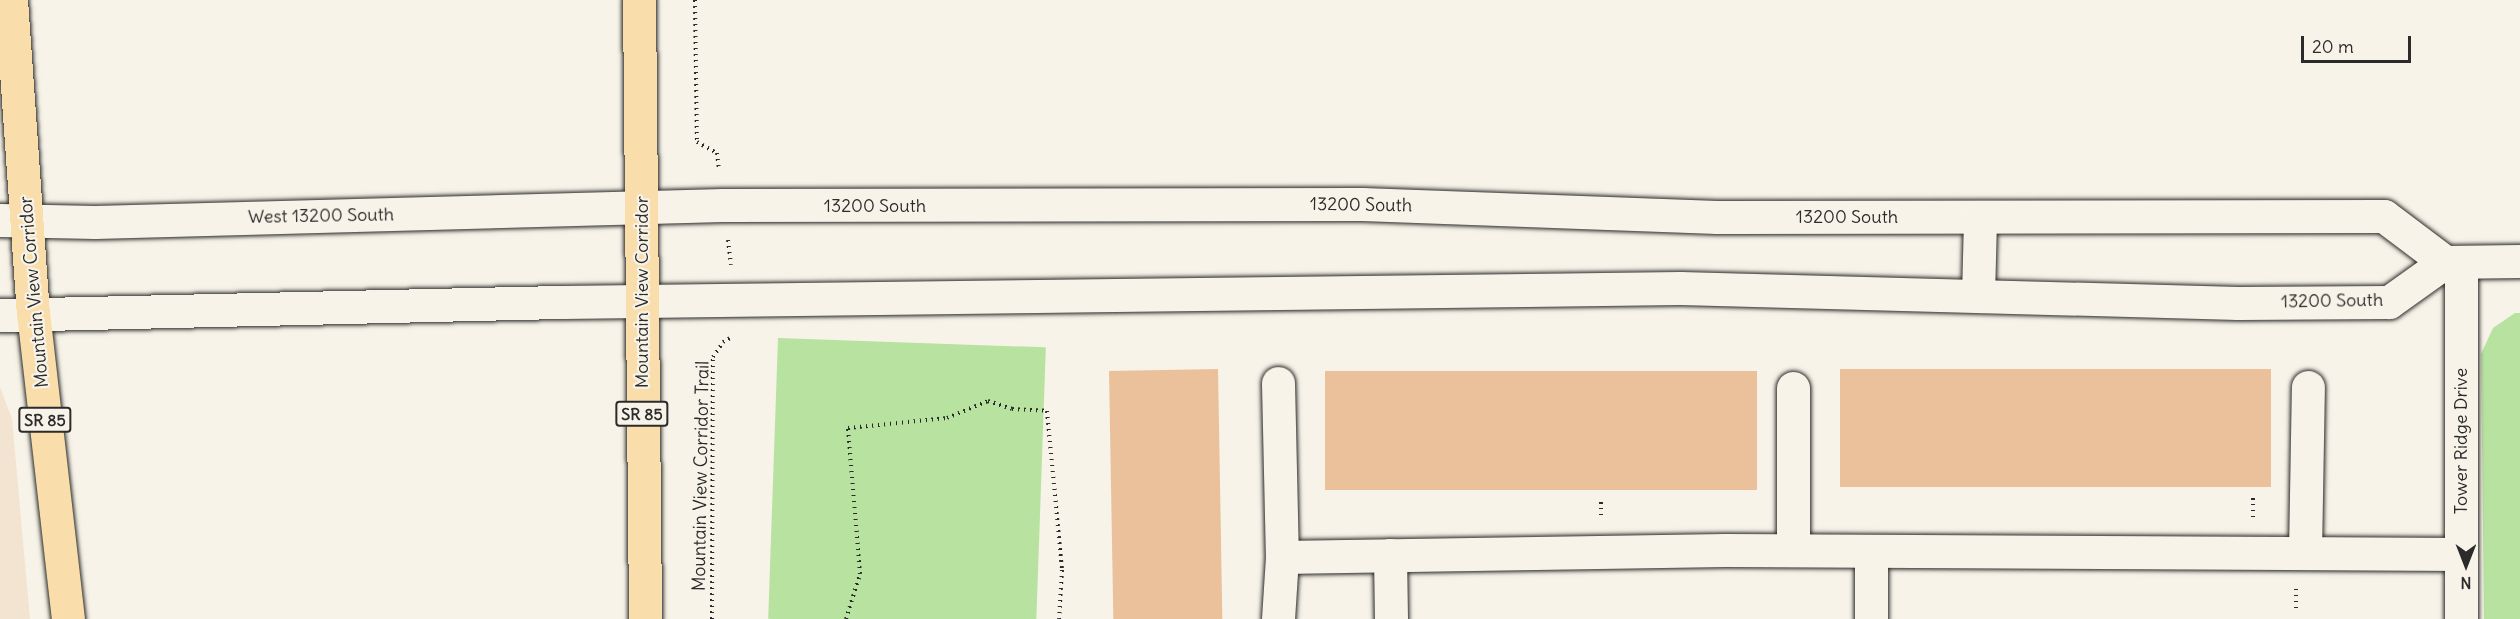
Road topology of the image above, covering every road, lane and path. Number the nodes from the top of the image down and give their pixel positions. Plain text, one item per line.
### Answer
1 (11, 0) edge
2 (639, 0) edge
3 (695, 0) edge
4 (723, 205) junction
5 (642, 208) junction
6 (1980, 217) junction
7 (14, 220) edge
8 (2520, 261) edge
9 (2453, 263) junction
10 (1978, 296) junction
11 (642, 302) junction
12 (735, 302) junction
13 (33, 312) junction
14 (0, 315) edge
15 (1278, 383) dead end
16 (2308, 387) dead end
17 (1793, 388) dead end
18 (1793, 550) junction
19 (1871, 551) junction
20 (2305, 553) junction
21 (2461, 554) junction
22 (1390, 555) junction
23 (1282, 557) junction
24 (68, 619) edge
25 (645, 619) edge
26 (712, 619) edge
27 (846, 619) edge
28 (1059, 619) edge
29 (1278, 619) edge
30 (1391, 619) edge
31 (1871, 619) edge
32 (2461, 619) edge

1 - 7 highway, Mountain View Corridor / SR 85
2 - 5 highway, Mountain View Corridor / SR 85
3 - 4 path, Mountain View Corridor Trail
4 - 5 street, 13200 South
4 - 6 street, 13200 South
4 - 12 path, Mountain View Corridor Trail
5 - 7 street, West 13200 South
5 - 11 highway, Mountain View Corridor / SR 85
6 - 9 street, 13200 South
6 - 10 street
7 - 13 highway, Mountain View Corridor / SR 85
8 - 9 street
9 - 10 street, 13200 South
9 - 21 street, Tower Ridge Drive
10 - 12 street, 13200 South
11 - 12 street, 13200 South
11 - 13 street
11 - 25 highway, Mountain View Corridor / SR 85
12 - 26 path, Mountain View Corridor Trail
13 - 14 street
13 - 24 highway, Mountain View Corridor / SR 85
15 - 23 street
16 - 20 street
17 - 18 street
18 - 19 street
18 - 22 street
19 - 20 street
19 - 31 street
20 - 21 street
21 - 32 street, Tower Ridge Drive
22 - 23 street
22 - 30 street
23 - 29 street
27 - 28 path

